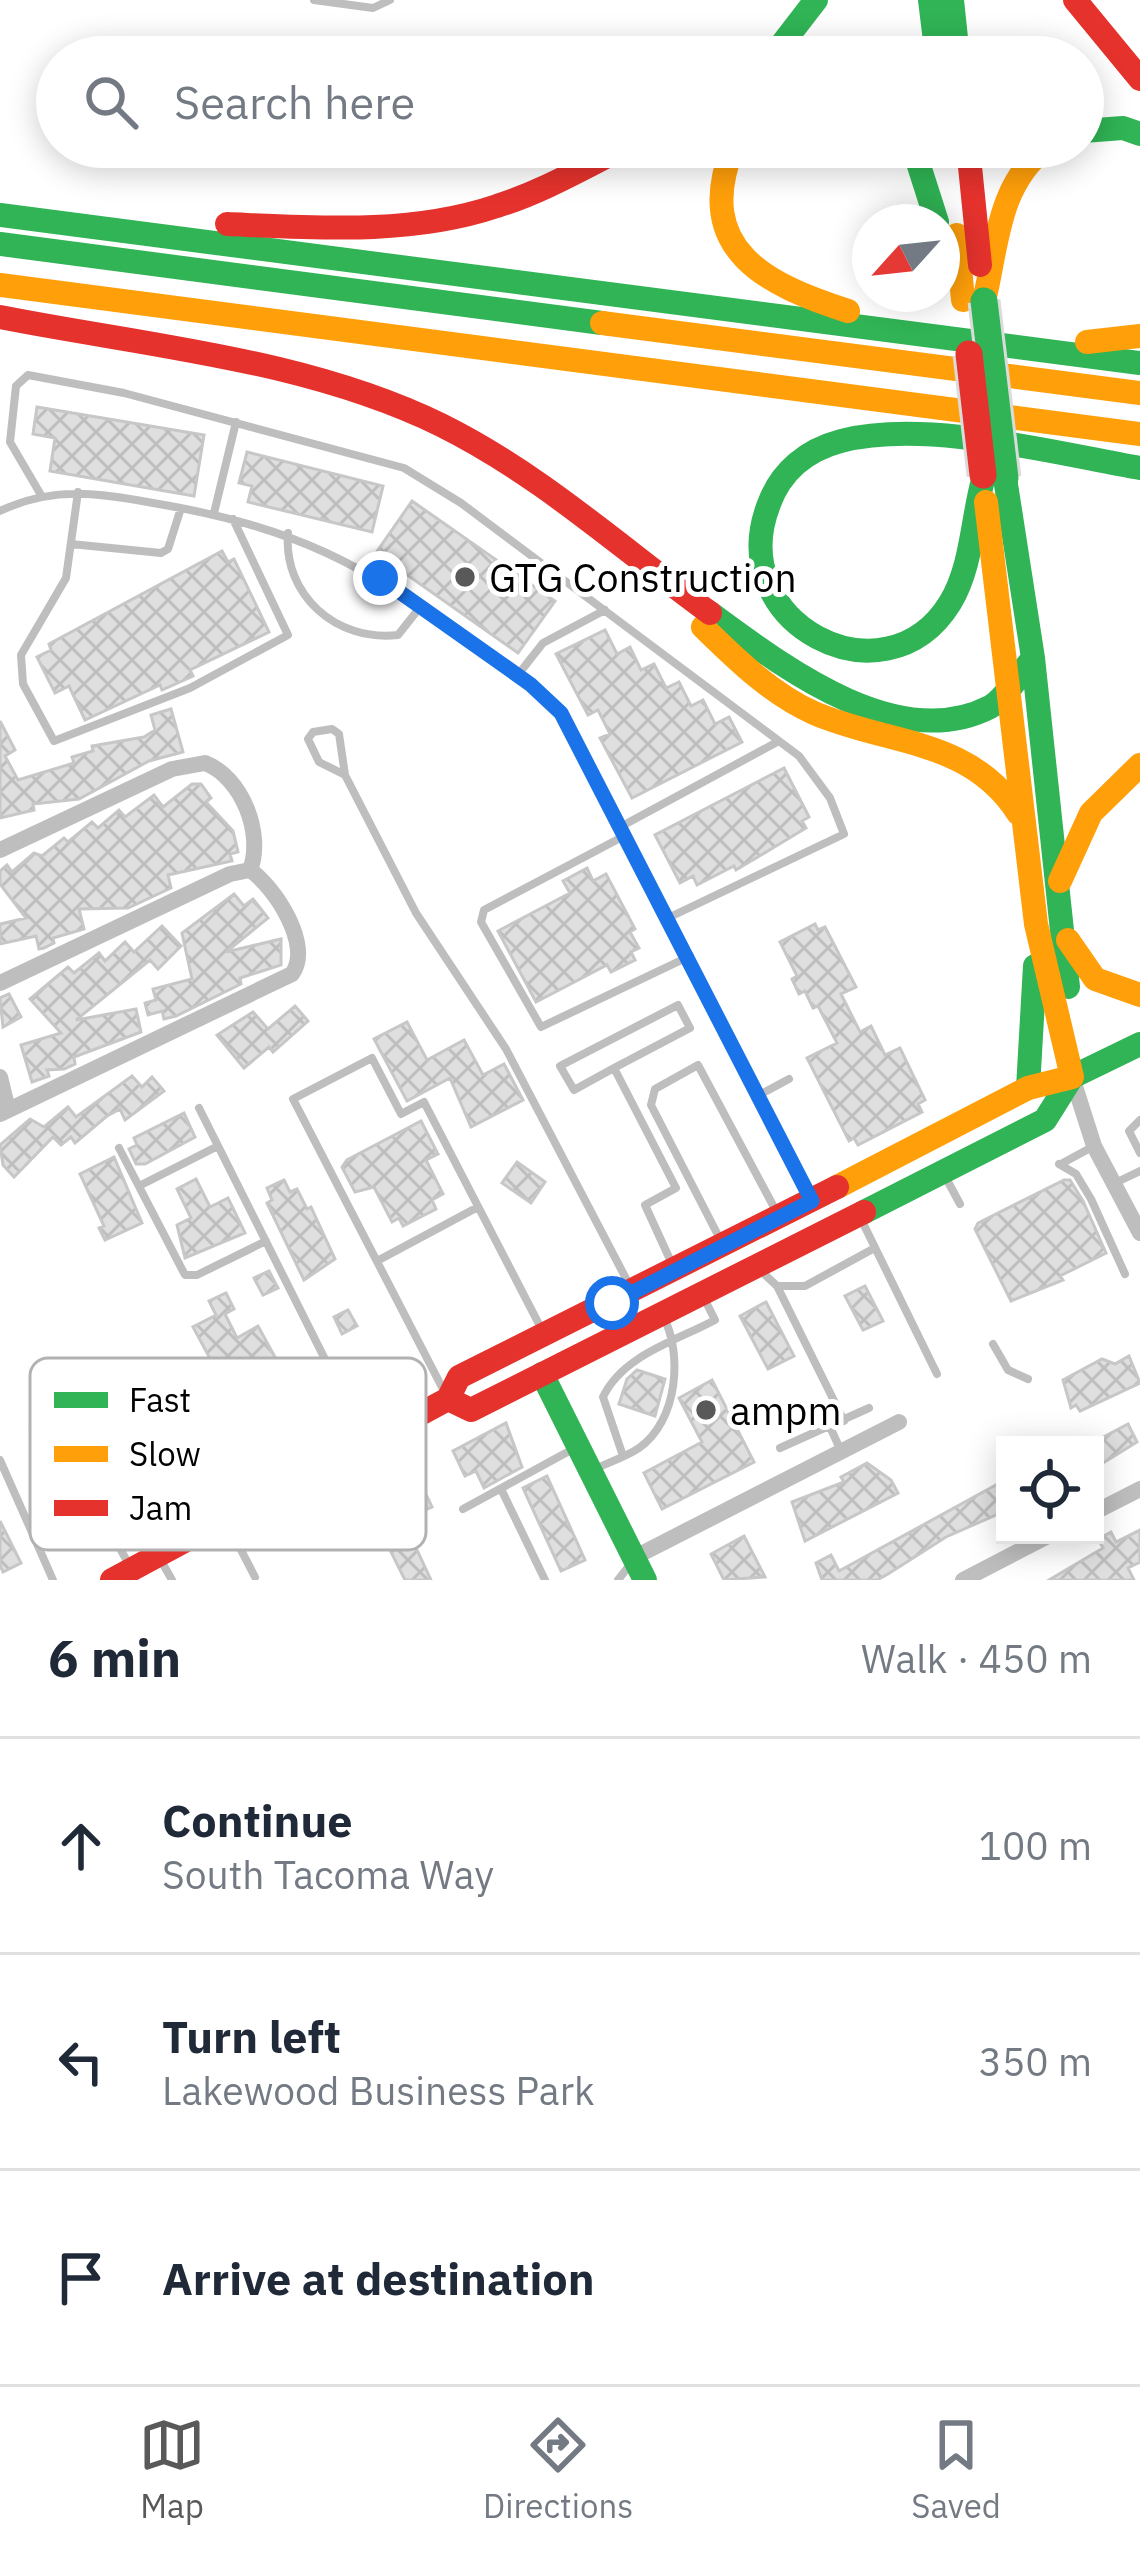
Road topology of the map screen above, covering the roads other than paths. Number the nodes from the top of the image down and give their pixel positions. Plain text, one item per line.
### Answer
1 (314, 0) edge
2 (390, 0) edge
3 (816, 0) edge
4 (930, 0) edge
5 (952, 0) edge
6 (1075, 0) edge
7 (788, 36) edge
8 (934, 36) edge
9 (956, 36) edge
10 (1140, 79) edge
11 (1104, 129) edge
12 (1140, 134) edge
13 (580, 168) edge
14 (725, 168) edge
15 (920, 168) edge
16 (952, 168) edge
17 (969, 168) edge
18 (1022, 168) edge
19 (931, 204) edge
20 (0, 215) edge
21 (32, 219) junction
22 (0, 244) edge
23 (960, 274) edge
24 (0, 285) edge
25 (974, 301) junction
26 (0, 317) edge
27 (905, 331) junction
28 (1140, 336) edge
29 (1022, 347) junction
30 (1140, 362) edge
31 (1140, 393) edge
32 (236, 422) junction
33 (1140, 434) edge
34 (1140, 468) edge
35 (990, 478) junction
36 (77, 492) junction
37 (41, 495) junction
38 (181, 508) junction
39 (0, 511) edge
40 (214, 514) junction
41 (232, 518) junction
42 (590, 520) junction
43 (288, 533) junction
44 (70, 544) junction
45 (422, 606) junction
46 (605, 610) junction
47 (1033, 658) junction
48 (517, 676) junction
49 (1009, 697) junction
50 (780, 741) junction
51 (1140, 765) edge
52 (345, 775) junction
53 (1023, 824) junction
54 (624, 830) junction
55 (0, 850) edge
56 (250, 870) junction
57 (1058, 886) junction
58 (670, 917) junction
59 (1049, 924) junction
60 (690, 956) junction
61 (0, 983) edge
62 (1140, 995) edge
63 (1139, 1047) edge
64 (614, 1067) junction
65 (0, 1077) edge
66 (1072, 1077) junction
67 (789, 1079) dead end
68 (1028, 1088) junction
69 (761, 1094) junction
70 (200, 1108) dead end
71 (4, 1112) edge
72 (1140, 1120) edge
73 (218, 1146) junction
74 (1094, 1146) junction
75 (119, 1148) dead end
76 (1140, 1153) edge
77 (1140, 1171) edge
78 (943, 1172) junction
79 (1113, 1184) junction
80 (139, 1186) junction
81 (812, 1201) junction
82 (960, 1204) dead end
83 (478, 1207) junction
84 (859, 1214) junction
85 (779, 1218) junction
86 (1140, 1233) edge
87 (266, 1241) junction
88 (724, 1246) junction
89 (872, 1250) junction
90 (377, 1261) junction
91 (675, 1270) junction
92 (1125, 1274) dead end
93 (767, 1276) junction
94 (702, 1295) junction
95 (622, 1297) junction
96 (662, 1315) junction
97 (543, 1332) junction
98 (676, 1340) junction
99 (993, 1344) dead end
100 (318, 1358) edge
101 (937, 1373) dead end
102 (542, 1374) junction
103 (1028, 1379) dead end
104 (448, 1399) junction
105 (868, 1408) dead end
106 (426, 1411) edge
107 (844, 1421) junction
108 (899, 1422) dead end
109 (830, 1426) junction
110 (780, 1448) dead end
111 (841, 1451) junction
112 (623, 1456) junction
113 (586, 1458) junction
114 (0, 1460) edge
115 (1140, 1489) edge
116 (502, 1491) junction
117 (1104, 1507) edge
118 (463, 1510) dead end
119 (30, 1529) edge
120 (1033, 1544) edge
121 (39, 1550) edge
122 (238, 1550) edge
123 (165, 1568) edge
124 (641, 1568) edge
125 (122, 1575) edge
126 (255, 1577) dead end
127 (52, 1580) edge
128 (545, 1580) edge
129 (618, 1580) edge
130 (963, 1580) edge

1 - 2 lane
3 - 7 main road
4 - 8 main road
5 - 9 main road
6 - 10 main road
11 - 12 main road
13 - 21 main road
14 - 27 main road
15 - 19 main road
16 - 25 main road
17 - 25 main road
18 - 25 main road
20 - 21 main road
21 - 27 main road
22 - 31 main road
23 - 25 main road
24 - 33 main road
25 - 35 main road, bridge
26 - 42 main road
27 - 29 main road
28 - 29 main road
29 - 30 main road
32 - 37 lane
32 - 40 lane
32 - 46 lane
34 - 35 main road
35 - 47 main road
35 - 49 main road
36 - 37 lane
36 - 38 lane
36 - 44 lane
37 - 39 lane
38 - 40 lane
38 - 44 lane
40 - 41 lane
41 - 43 lane
41 - 44 lane
42 - 49 main road
42 - 53 main road
43 - 45 lane
43 - 45 lane
45 - 48 lane
46 - 48 lane
46 - 50 lane
47 - 49 main road
47 - 57 main road
48 - 54 lane
49 - 53 main road
50 - 54 lane
50 - 58 lane
51 - 57 main road
52 - 52 lane
52 - 95 lane
53 - 59 main road
54 - 58 lane
54 - 60 lane
55 - 56 street
56 - 61 street
56 - 71 street
57 - 59 main road
58 - 60 lane
59 - 62 main road
59 - 66 main road
59 - 68 main road
60 - 69 lane
63 - 66 main road
64 - 64 lane
64 - 91 lane
65 - 71 street
66 - 68 main road
66 - 74 street
66 - 78 main road
67 - 69 lane
68 - 81 main road
69 - 81 lane
70 - 73 lane
72 - 76 lane
73 - 80 lane
73 - 87 lane
74 - 79 street
74 - 92 lane
75 - 80 lane
77 - 79 lane
78 - 82 lane
78 - 84 main road
79 - 86 street
80 - 87 lane
81 - 85 main road
83 - 90 lane
83 - 90 lane
83 - 97 lane
84 - 89 lane
84 - 93 main road
85 - 88 main road
85 - 88 lane
87 - 100 lane
88 - 91 main road
89 - 93 lane
89 - 101 lane
90 - 104 lane
91 - 95 main road
93 - 94 main road
93 - 107 lane
94 - 96 main road
94 - 98 lane
95 - 97 main road
95 - 102 main road
96 - 98 lane
96 - 102 main road
97 - 104 main road
98 - 112 lane
98 - 112 lane
99 - 103 lane
102 - 104 main road
102 - 113 main road
104 - 106 main road
105 - 107 lane
107 - 109 lane
108 - 111 street
109 - 110 lane
109 - 111 lane
111 - 124 street
112 - 113 lane
113 - 116 lane
113 - 124 main road
114 - 119 lane
115 - 117 street
116 - 118 lane
116 - 128 lane
120 - 130 street
121 - 127 lane
122 - 126 lane
123 - 125 main road
124 - 129 lane

